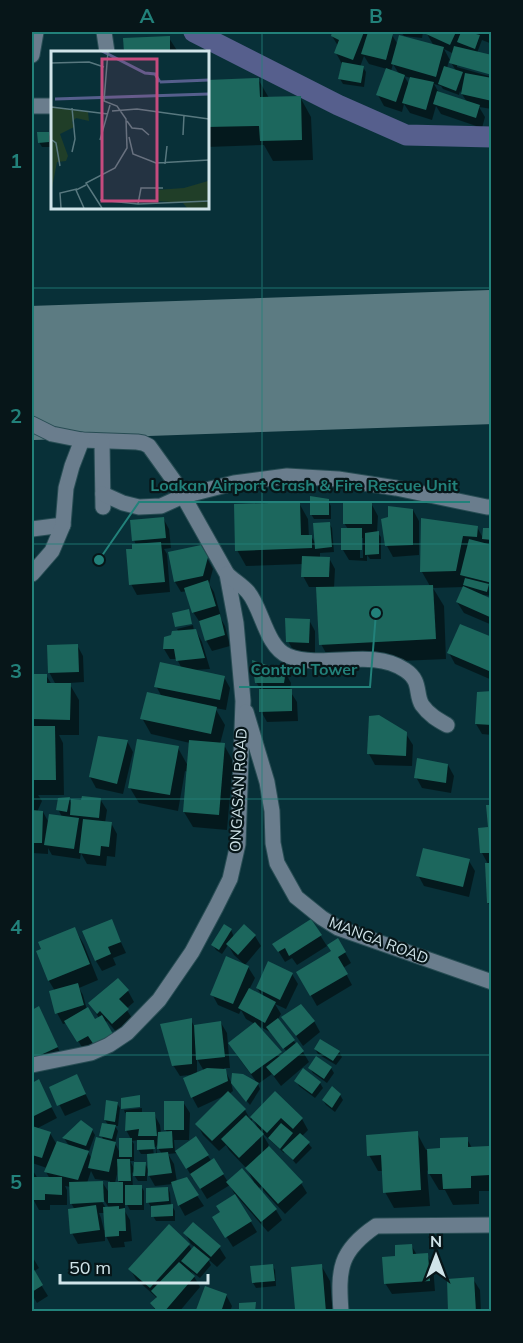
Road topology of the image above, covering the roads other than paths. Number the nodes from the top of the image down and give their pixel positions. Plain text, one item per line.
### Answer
1 (36, 32) edge
2 (104, 32) edge
3 (107, 51) edge
4 (32, 55) edge
5 (32, 106) edge
6 (51, 106) edge
7 (32, 424) edge
8 (82, 440) junction
9 (102, 442) junction
10 (183, 496) junction
11 (492, 507) edge
12 (63, 525) junction
13 (32, 529) edge
14 (32, 573) edge
15 (227, 574) junction
16 (243, 700) junction
17 (447, 725) dead end
18 (492, 982) edge
19 (32, 1065) edge
20 (492, 1225) edge
21 (341, 1311) edge

1 - 4 street
2 - 3 street
5 - 6 street
7 - 8 street
8 - 9 street
8 - 12 street
9 - 10 street, ONGASAN ROAD
9 - 10 street
10 - 11 street
10 - 15 street, ONGASAN ROAD
12 - 13 street
12 - 14 street
15 - 16 street, ONGASAN ROAD
15 - 17 street
16 - 18 street, MANGA ROAD
16 - 19 street, ONGASAN ROAD
20 - 21 street

